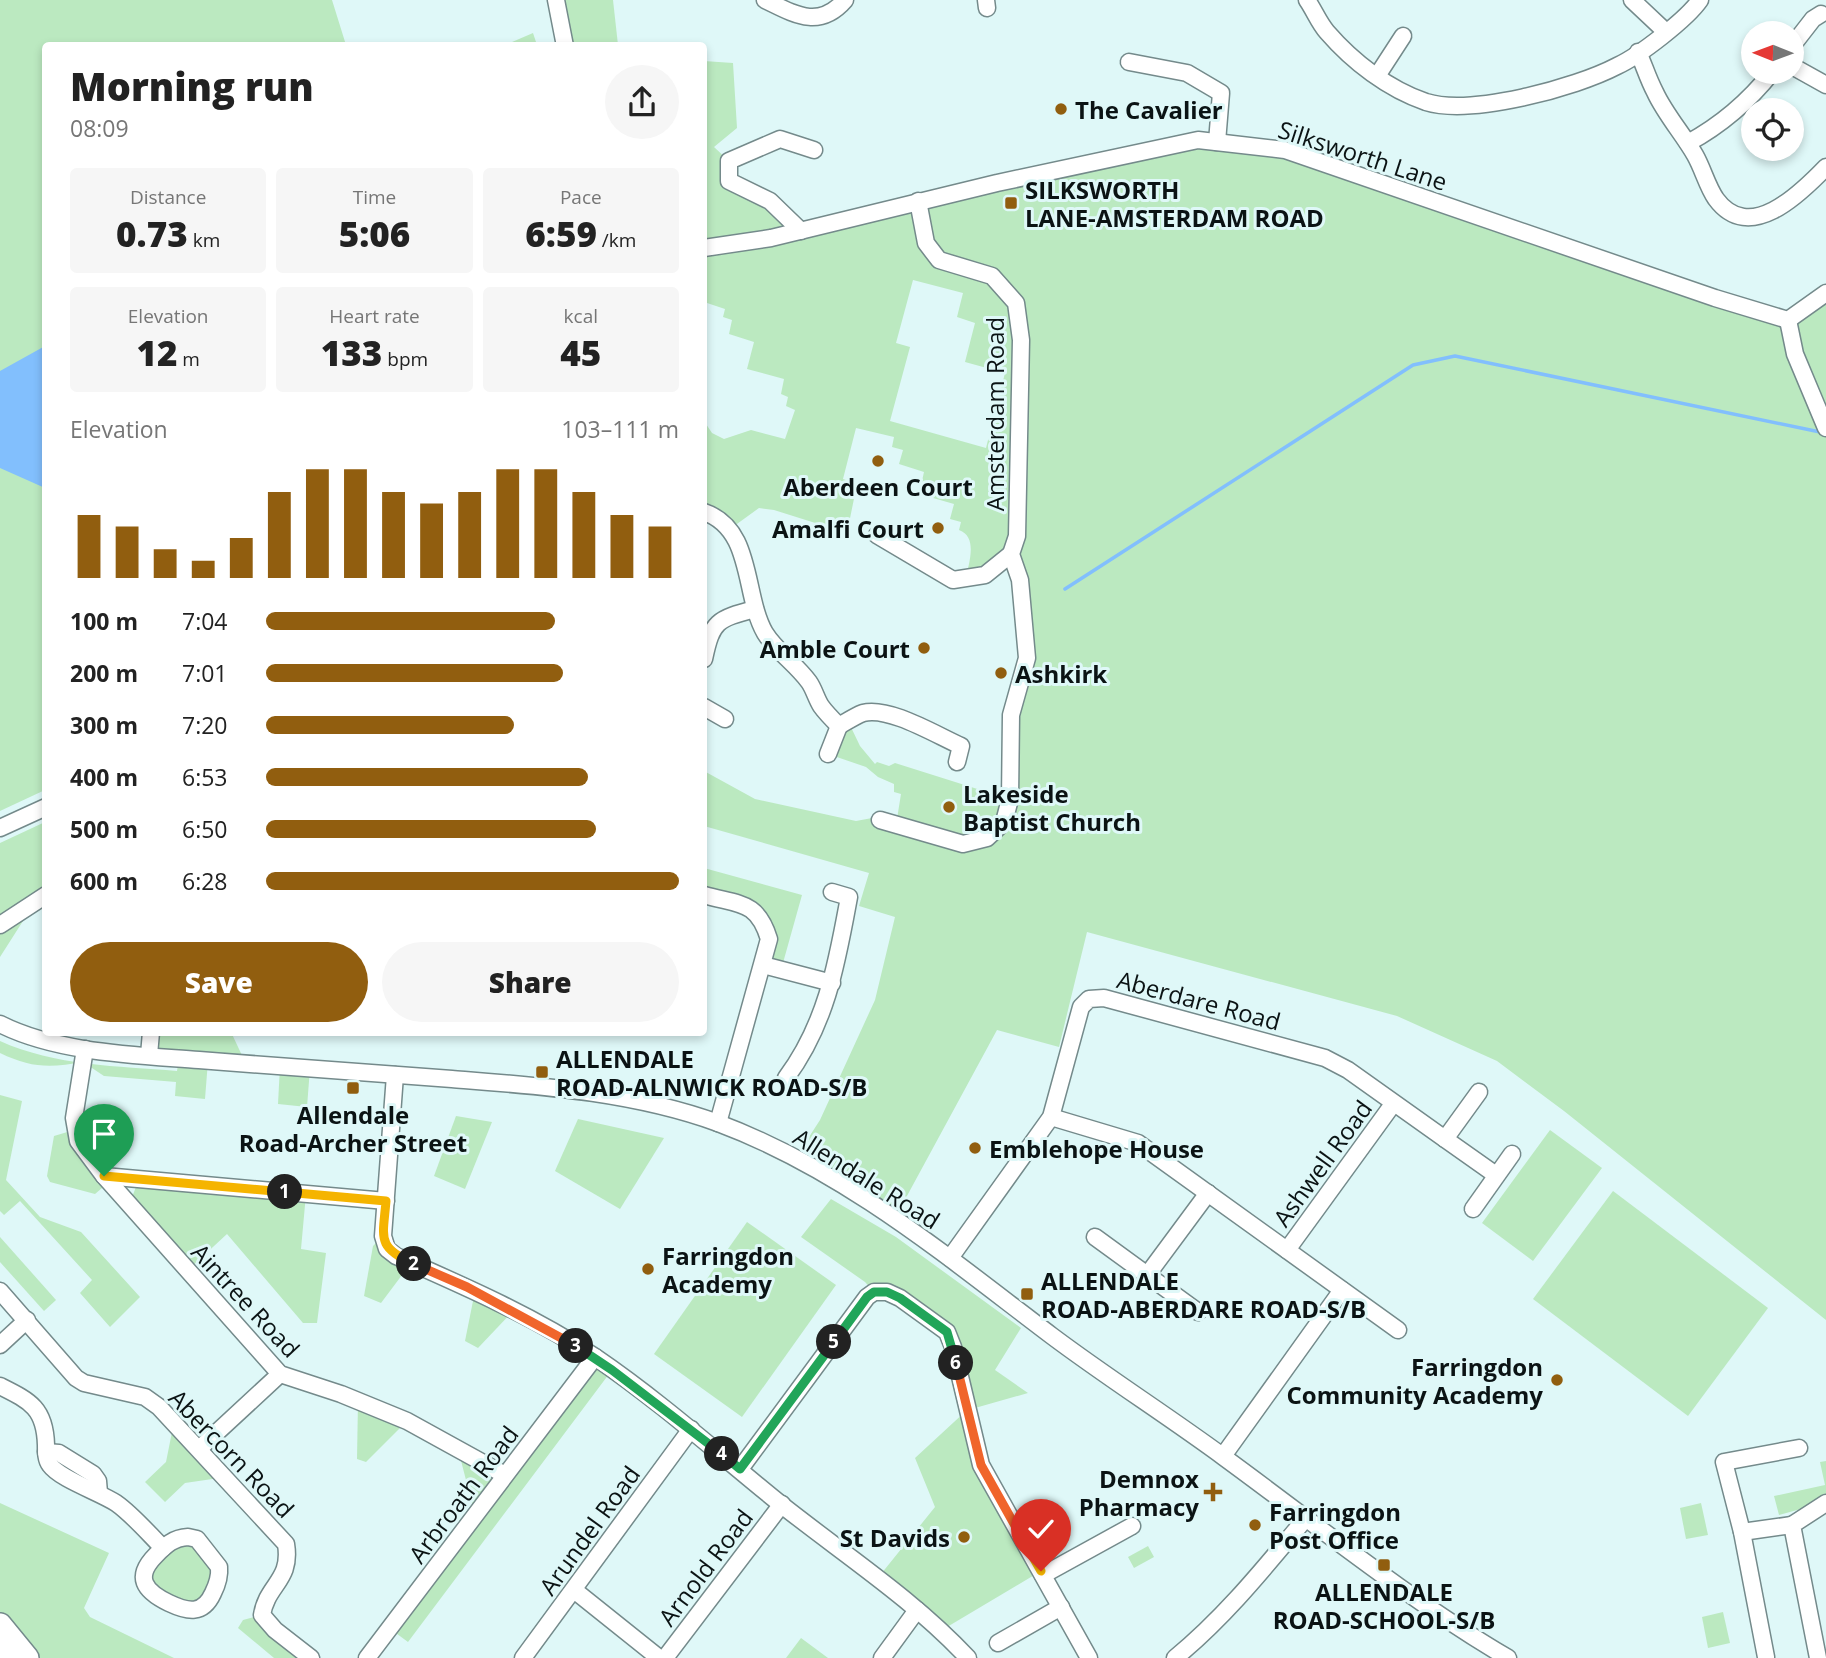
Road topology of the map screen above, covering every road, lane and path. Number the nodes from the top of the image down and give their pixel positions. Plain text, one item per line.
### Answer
1 (556, 0) edge
2 (765, 0) edge
3 (845, 0) edge
4 (1307, 0) edge
5 (1632, 0) edge
6 (1700, 0) edge
7 (1821, 14) dead end
8 (1804, 31) edge
9 (1666, 32) junction
10 (1403, 36) dead end
11 (564, 42) edge
12 (1638, 52) junction
13 (1129, 62) dead end
14 (1804, 73) edge
15 (1377, 76) junction
16 (1762, 84) edge
17 (1826, 85) edge
18 (1217, 142) junction
19 (1688, 143) junction
20 (814, 150) dead end
21 (1826, 167) edge
22 (918, 201) junction
23 (801, 231) junction
24 (707, 247) edge
25 (1826, 293) edge
26 (1788, 320) junction
27 (1826, 428) edge
28 (707, 513) edge
29 (877, 535) dead end
30 (1011, 554) junction
31 (755, 609) junction
32 (707, 646) edge
33 (707, 709) edge
34 (725, 719) dead end
35 (839, 726) junction
36 (963, 749) dead end
37 (828, 754) dead end
38 (42, 809) edge
39 (880, 820) dead end
40 (0, 828) edge
41 (832, 892) dead end
42 (707, 896) edge
43 (42, 898) edge
44 (0, 925) edge
45 (763, 964) junction
46 (832, 984) junction
47 (0, 1024) edge
48 (151, 1036) edge
49 (85, 1049) junction
50 (149, 1055) junction
51 (395, 1075) junction
52 (786, 1078) dead end
53 (1479, 1092) dead end
54 (1393, 1104) junction
55 (1051, 1117) junction
56 (718, 1123) junction
57 (1445, 1139) junction
58 (1512, 1154) dead end
59 (1496, 1175) junction
60 (104, 1176) junction
61 (1208, 1193) junction
62 (386, 1201) junction
63 (1473, 1209) dead end
64 (1095, 1237) dead end
65 (1287, 1250) junction
66 (950, 1258) junction
67 (1148, 1274) junction
68 (1342, 1290) junction
69 (0, 1291) edge
70 (1198, 1312) dead end
71 (26, 1320) junction
72 (1398, 1330) dead end
73 (0, 1345) edge
74 (595, 1357) junction
75 (280, 1374) junction
76 (0, 1386) edge
77 (691, 1429) junction
78 (200, 1448) junction
79 (1799, 1448) dead end
80 (1223, 1456) junction
81 (740, 1469) junction
82 (505, 1475) junction
83 (1826, 1503) edge
84 (782, 1504) junction
85 (1306, 1518) junction
86 (1792, 1525) junction
87 (1132, 1526) dead end
88 (1742, 1532) junction
89 (163, 1548) junction
90 (1043, 1575) junction
91 (574, 1590) junction
92 (1061, 1607) junction
93 (917, 1610) junction
94 (1819, 1621) edge
95 (0, 1625) edge
96 (998, 1643) dead end
97 (0, 1651) edge
98 (1766, 1657) edge
99 (6, 1658) edge
100 (27, 1658) edge
101 (311, 1658) edge
102 (367, 1658) edge
103 (523, 1658) edge
104 (659, 1658) edge
105 (665, 1658) edge
106 (882, 1658) edge
107 (968, 1658) edge
108 (1089, 1658) edge
109 (1175, 1658) edge
110 (1508, 1658) edge
111 (1818, 1658) edge

1 - 11 street
2 - 3 street
4 - 15 street
5 - 9 street
6 - 9 street
7 - 8 street
9 - 12 street
10 - 15 street
12 - 15 street
12 - 19 street
13 - 18 street
14 - 17 street
16 - 19 street
18 - 22 street, Silksworth Lane
18 - 26 street, Silksworth Lane
19 - 21 street
20 - 23 street
22 - 23 street, Silksworth Lane
22 - 30 street, Amsterdam Road
23 - 24 street, Silksworth Lane
25 - 26 street
26 - 27 street
28 - 31 street
29 - 30 street
30 - 39 street, Amsterdam Road
31 - 32 street
31 - 35 street
33 - 34 street
35 - 36 street
35 - 37 street
38 - 40 street
41 - 46 street
42 - 45 street
43 - 44 street
45 - 46 street
45 - 56 street
46 - 52 street
47 - 49 street, Allendale Road
48 - 50 street
49 - 50 street, Allendale Road
49 - 60 street, Aintree Road
50 - 51 street, Allendale Road
51 - 56 street, Allendale Road
51 - 62 street
53 - 57 street
54 - 55 street, Aberdare Road
54 - 57 street, Aberdare Road
54 - 65 street, Ashwell Road
55 - 61 street
55 - 66 street, Aberdare Road
56 - 66 street, Allendale Road
57 - 59 street, Aberdare Road
58 - 59 street
59 - 63 street
60 - 62 street
60 - 75 street, Aintree Road
61 - 65 street
61 - 67 street
62 - 74 street
64 - 67 street
65 - 68 street
66 - 80 street, Allendale Road
67 - 70 street
68 - 72 street
68 - 80 street
69 - 71 street, Abercorn Road
71 - 73 street
71 - 78 street, Abercorn Road
74 - 77 street
74 - 82 street, Arbroath Road
75 - 78 street
75 - 82 street, Aintree Road
76 - 89 street
77 - 81 street
77 - 91 street, Arundel Road
78 - 101 street, Abercorn Road
79 - 88 street
80 - 85 street, Allendale Road
81 - 84 street
81 - 90 street
82 - 102 street, Arbroath Road
83 - 86 street
84 - 93 street
84 - 105 street, Arnold Road
85 - 109 street
85 - 110 street, Allendale Road
86 - 88 street
86 - 94 street
87 - 90 street
88 - 98 street
89 - 89 street
90 - 92 street
91 - 103 street, Arundel Road
91 - 104 street
92 - 96 street
92 - 108 street
93 - 106 street
93 - 107 street
94 - 111 street
95 - 100 highway
97 - 99 highway

